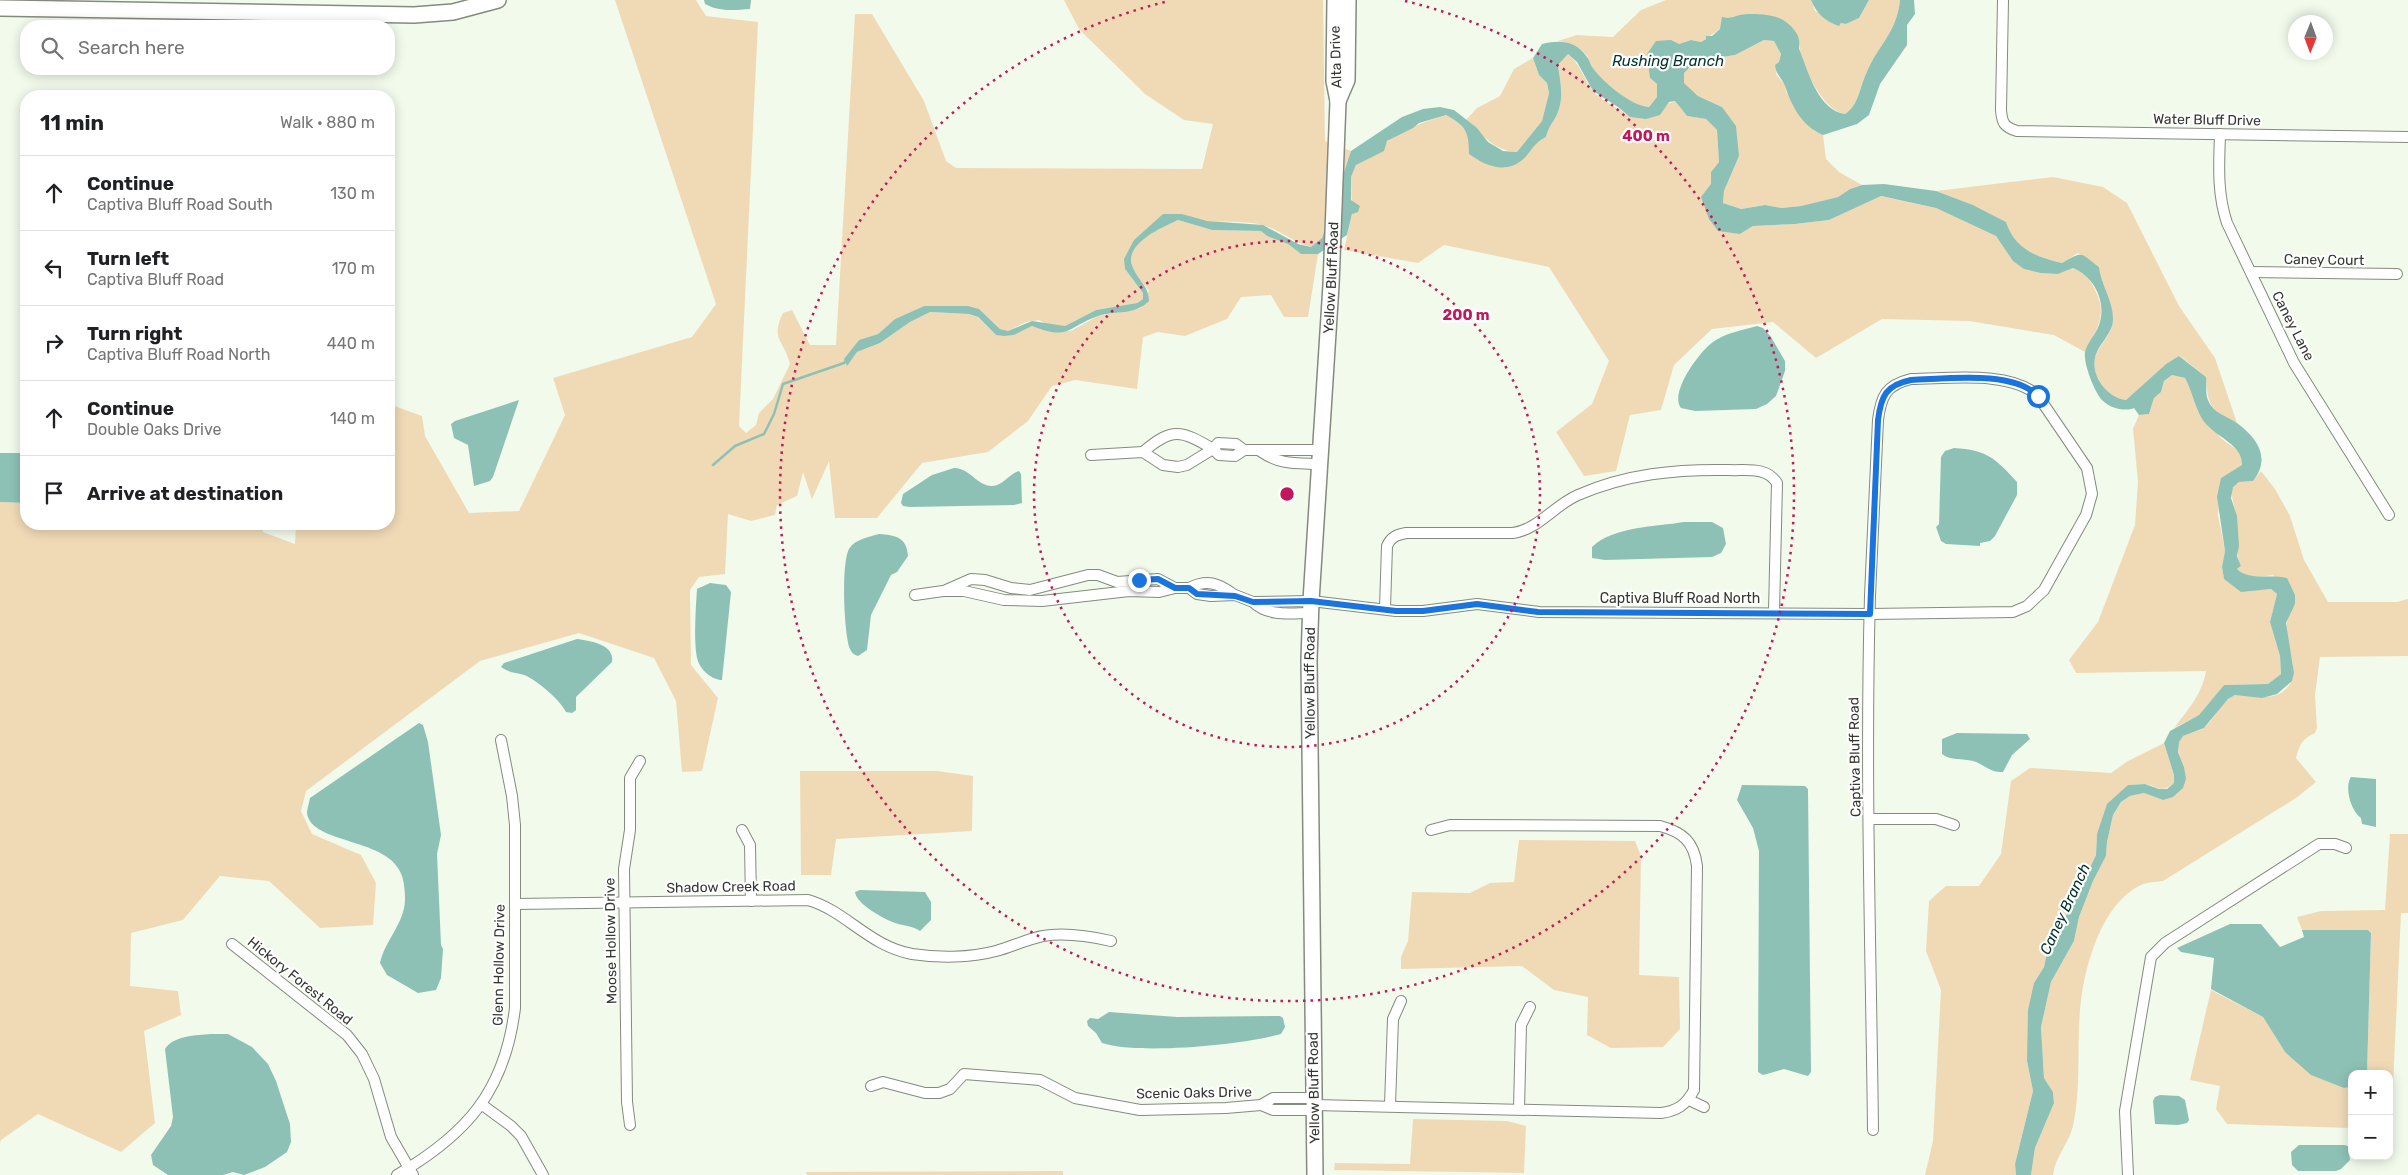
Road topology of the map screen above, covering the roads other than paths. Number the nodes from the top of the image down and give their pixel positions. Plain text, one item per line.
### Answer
1 (498, 0) edge
2 (1335, 0) edge
3 (1348, 0) edge
4 (2003, 0) edge
5 (0, 8) edge
6 (1338, 101) junction
7 (2220, 134) junction
8 (2408, 137) edge
9 (2251, 272) junction
10 (2397, 274) dead end
11 (1891, 388) joint
12 (1213, 449) junction
13 (1285, 449) junction
14 (1260, 451) junction
15 (1143, 452) junction
16 (1091, 455) dead end
17 (1319, 457) junction
18 (1285, 463) junction
19 (2389, 515) dead end
20 (1175, 588) junction
21 (943, 591) junction
22 (915, 595) dead end
23 (1310, 607) junction
24 (1385, 608) junction
25 (1774, 612) junction
26 (1870, 614) junction
27 (501, 740) dead end
28 (640, 761) dead end
29 (1869, 819) junction
30 (1954, 825) dead end
31 (742, 830) dead end
32 (1431, 830) dead end
33 (2346, 848) dead end
34 (752, 901) junction
35 (625, 903) junction
36 (515, 904) junction
37 (1111, 940) dead end
38 (232, 944) dead end
39 (1400, 1001) dead end
40 (1530, 1007) dead end
41 (871, 1086) dead end
42 (1689, 1100) junction
43 (481, 1104) junction
44 (1314, 1104) junction
45 (1390, 1105) junction
46 (1704, 1107) dead end
47 (1519, 1108) junction
48 (630, 1125) dead end
49 (1873, 1130) dead end
50 (411, 1172) edge
51 (397, 1175) edge
52 (543, 1175) edge
53 (1315, 1175) edge
54 (2128, 1175) edge

1 - 5 street
2 - 6 street, Alta Drive
3 - 6 street, Alta Drive
4 - 7 street, Water Bluff Drive
6 - 17 street, Yellow Bluff Road
7 - 8 street, Water Bluff Drive
7 - 9 street, Caney Lane
9 - 10 street, Caney Court
9 - 19 street, Caney Lane
11 - 26 street, Captiva Bluff Road
11 - 26 street, Captiva Bluff Road North
12 - 14 street
12 - 15 street
12 - 15 street
13 - 14 street
13 - 17 street
13 - 18 street
14 - 18 street
15 - 16 street
17 - 18 street
17 - 23 street, Yellow Bluff Road
20 - 21 street
20 - 21 street
20 - 23 street, Captiva Bluff Road North
21 - 22 street
23 - 24 street, Captiva Bluff Road North
23 - 44 street, Yellow Bluff Road
24 - 25 street, Captiva Bluff Road North
24 - 25 street
25 - 26 street, Captiva Bluff Road North
26 - 29 street, Captiva Bluff Road
27 - 36 street, Glenn Hollow Drive
28 - 35 street, Moose Hollow Drive
29 - 30 street
29 - 49 street, Captiva Bluff Road
31 - 34 street
32 - 42 street
33 - 54 street
34 - 35 street, Shadow Creek Road
34 - 37 street, Shadow Creek Road
35 - 36 street, Shadow Creek Road
35 - 48 street, Moose Hollow Drive
36 - 43 street, Glenn Hollow Drive
38 - 50 street, Hickory Forest Road
39 - 45 street
40 - 47 street
41 - 44 street, Scenic Oaks Drive
42 - 46 street
42 - 47 street, Scenic Oaks Drive
43 - 50 street, Glenn Hollow Drive
43 - 52 street
44 - 45 street, Scenic Oaks Drive
44 - 53 street, Yellow Bluff Road
45 - 47 street, Scenic Oaks Drive
50 - 51 street, Glenn Hollow Drive

